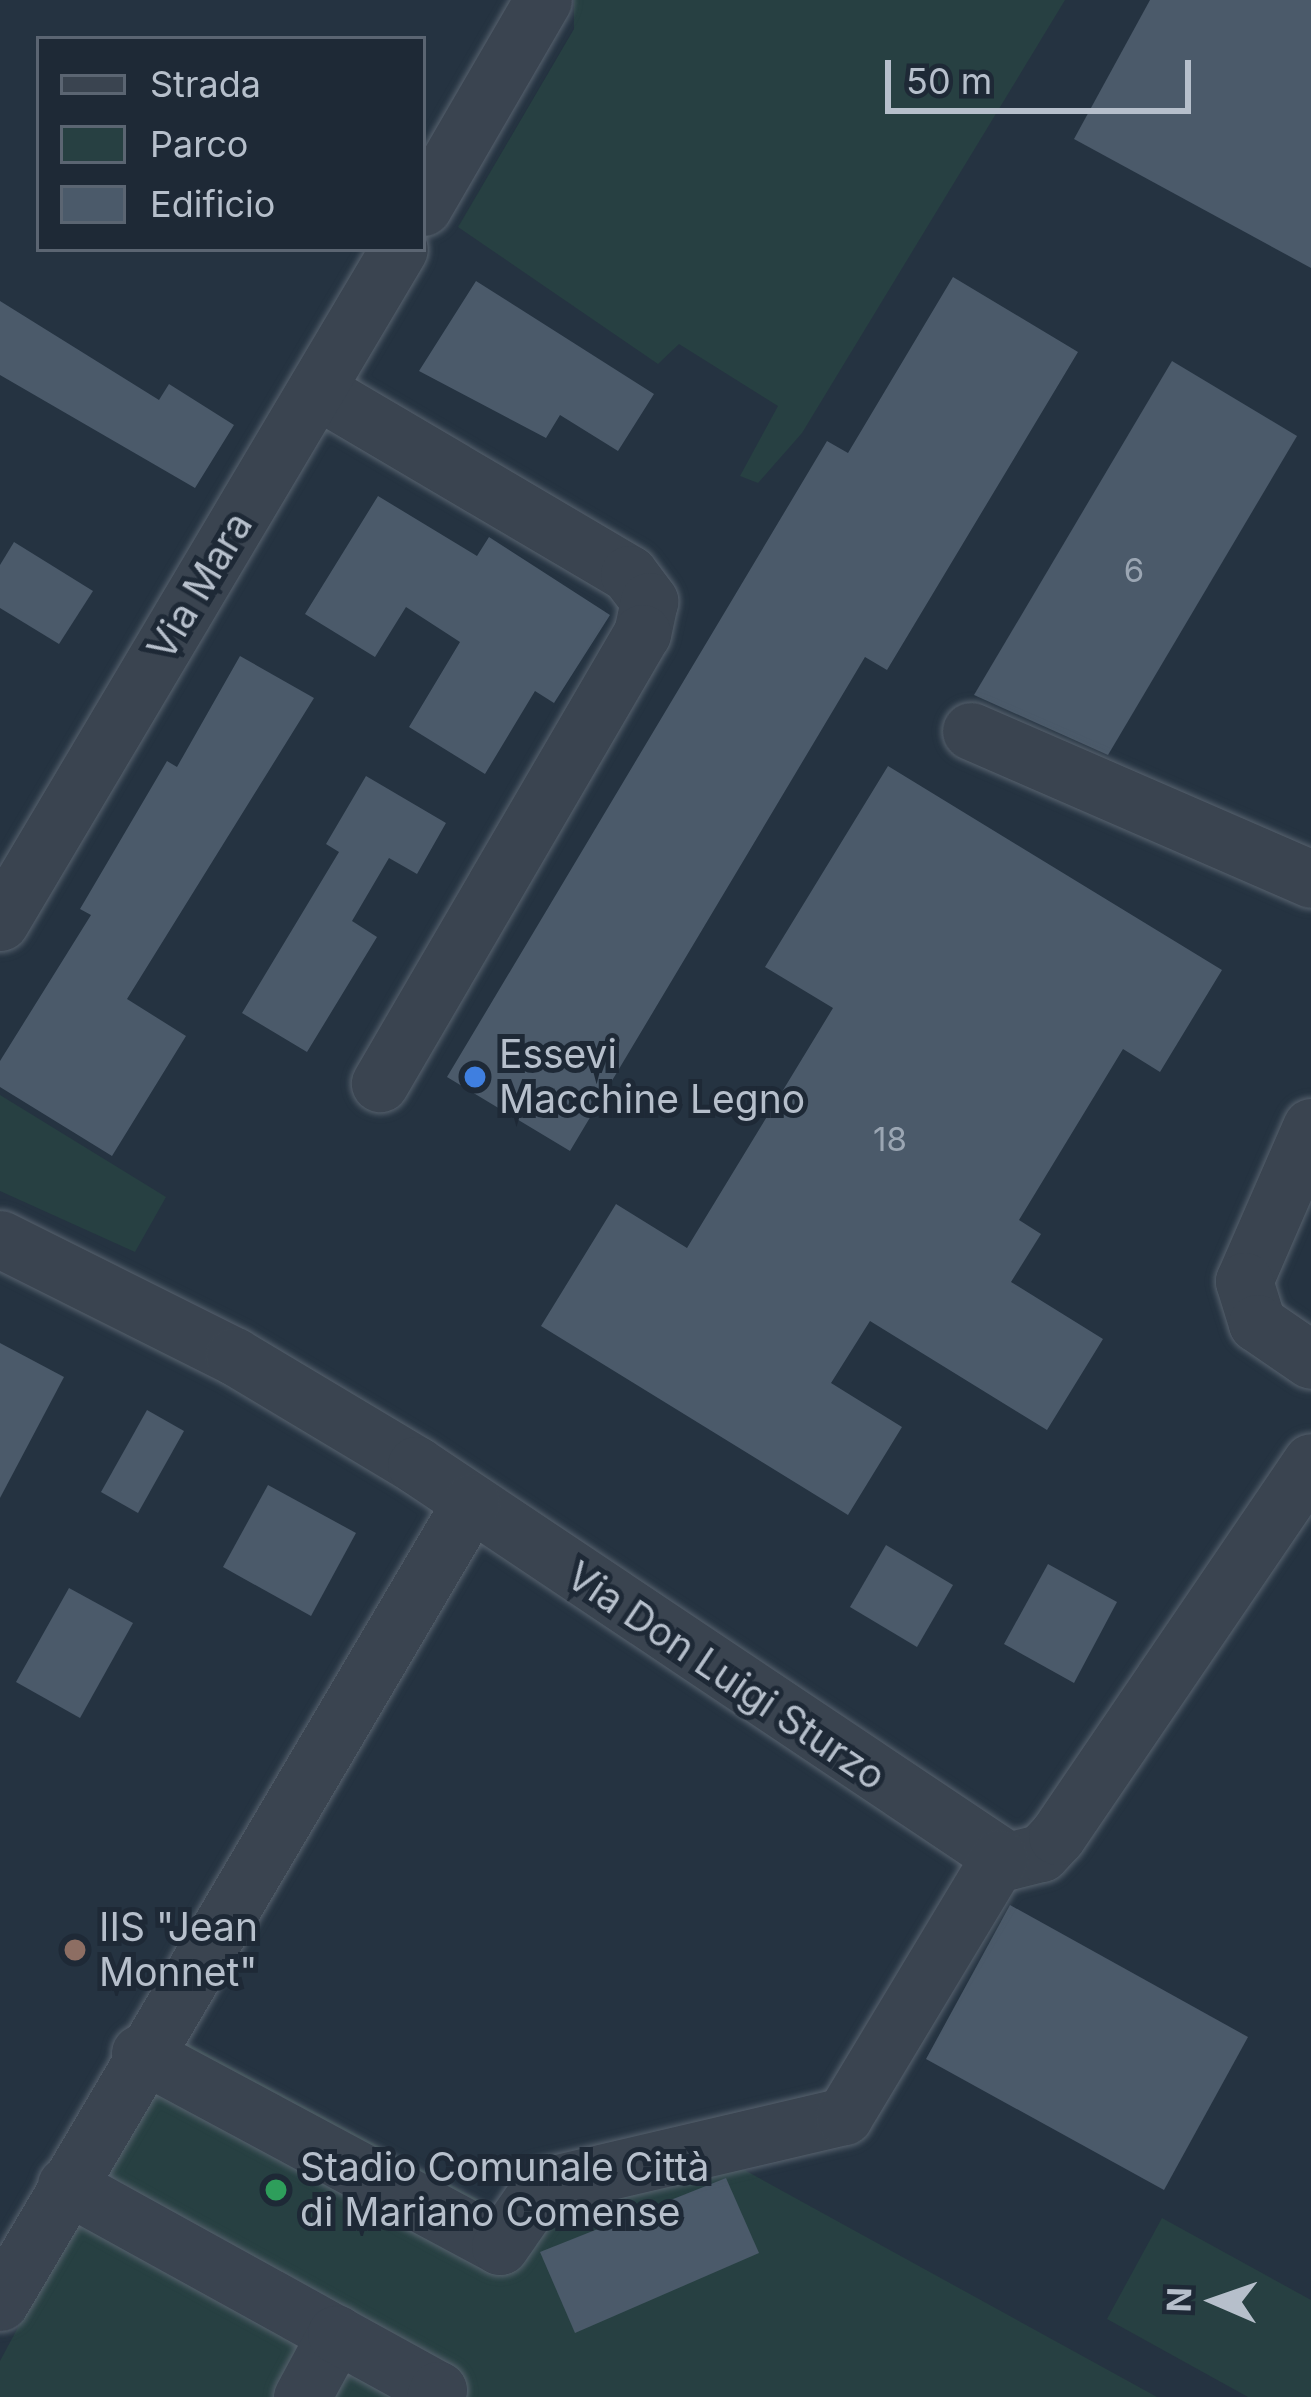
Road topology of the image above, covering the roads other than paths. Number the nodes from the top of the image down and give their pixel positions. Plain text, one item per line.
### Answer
1 (543, 0) edge
2 (426, 202) edge
3 (397, 252) edge
4 (317, 390) junction
5 (971, 731) dead end
6 (1311, 879) edge
7 (0, 922) edge
8 (380, 1083) dead end
9 (1311, 1127) edge
10 (0, 1239) edge
11 (1311, 1360) edge
12 (1311, 1462) edge
13 (471, 1502) junction
14 (999, 1858) junction
15 (140, 2053) junction
16 (66, 2186) junction
17 (0, 2302) edge
18 (336, 2334) junction
19 (302, 2397) edge
20 (435, 2397) edge

1 - 2 street
3 - 4 street, Via Mara
4 - 7 street, Via Mara
4 - 8 street
5 - 6 street
9 - 11 street
10 - 13 street, Via Don Luigi Sturzo
12 - 14 street
13 - 14 street, Via Don Luigi Sturzo
13 - 15 street
14 - 15 street
15 - 16 street
16 - 17 street
16 - 18 street
18 - 19 street
18 - 20 street

